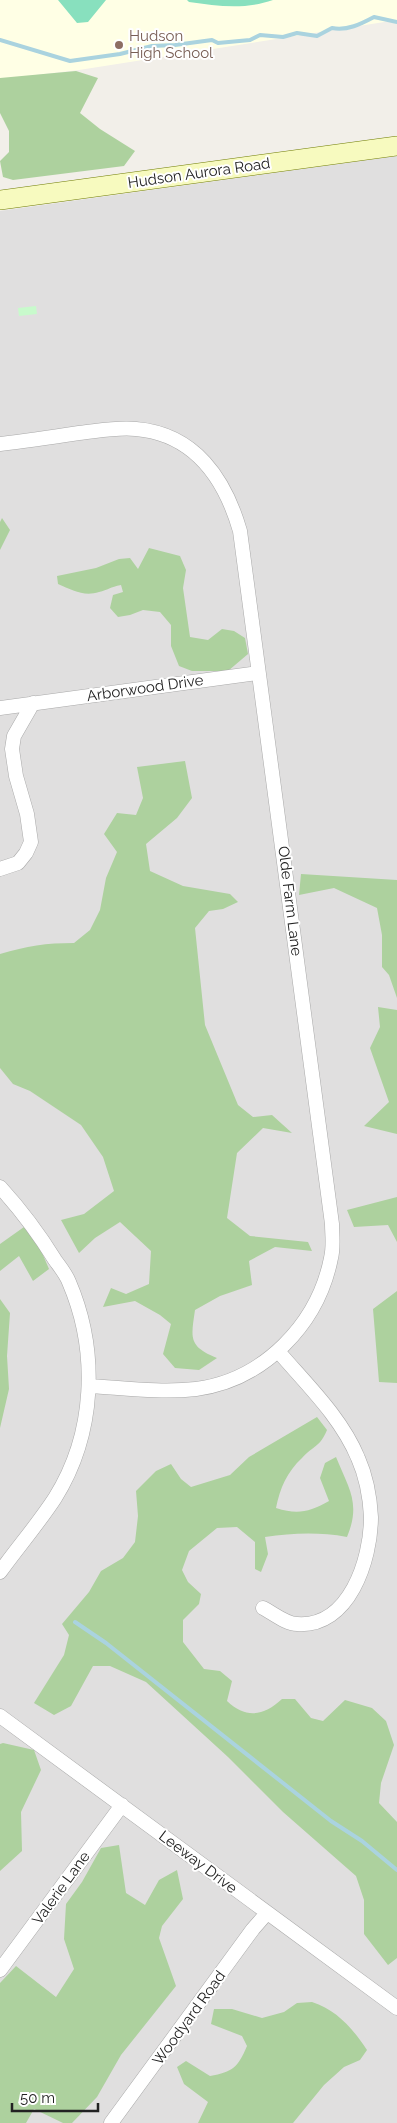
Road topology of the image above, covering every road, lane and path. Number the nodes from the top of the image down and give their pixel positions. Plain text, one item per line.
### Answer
1 (397, 146) edge
2 (0, 200) edge
3 (0, 444) edge
4 (258, 673) junction
5 (33, 703) junction
6 (0, 708) edge
7 (0, 869) edge
8 (0, 1187) edge
9 (278, 1351) junction
10 (90, 1386) junction
11 (0, 1572) edge
12 (263, 1608) dead end
13 (0, 1716) edge
14 (122, 1805) junction
15 (267, 1913) junction
16 (0, 1970) edge
17 (397, 2008) edge
18 (111, 2123) edge

1 - 2 street, Hudson Aurora Road
3 - 4 street, Olde Farm Lane
4 - 5 street, Arborwood Drive
4 - 9 street, Olde Farm Lane
5 - 6 street, Arborwood Drive
5 - 7 street
8 - 10 street
9 - 10 street, Olde Farm Lane
9 - 12 street
10 - 11 street
13 - 14 street, Leeway Drive
14 - 15 street, Leeway Drive
14 - 16 street, Valerie Lane
15 - 17 street, Leeway Drive
15 - 18 street, Woodyard Road

